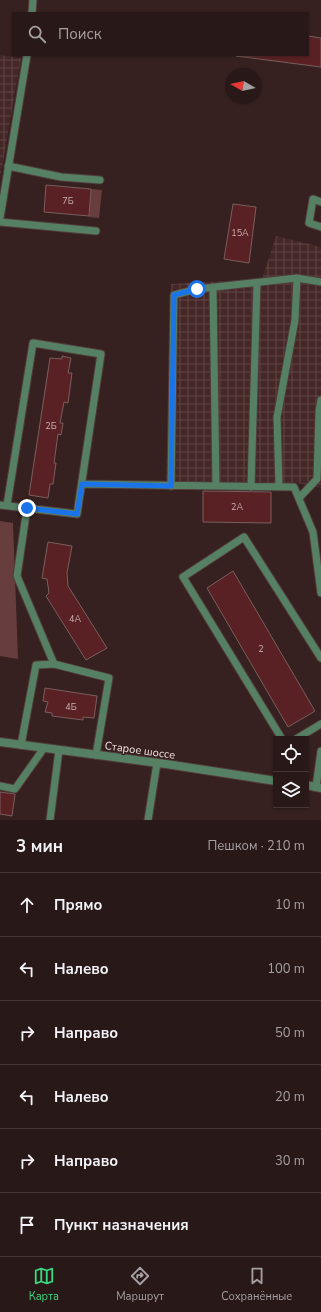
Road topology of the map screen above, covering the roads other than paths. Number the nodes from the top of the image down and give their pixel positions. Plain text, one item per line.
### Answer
1 (33, 0) edge
2 (32, 12) edge
3 (27, 56) edge
4 (8, 166) junction
5 (100, 180) dead end
6 (321, 202) edge
7 (0, 218) edge
8 (0, 222) edge
9 (321, 227) edge
10 (96, 231) dead end
11 (297, 278) junction
12 (321, 282) edge
13 (257, 283) junction
14 (213, 287) junction
15 (321, 400) edge
16 (82, 484) junction
17 (171, 486) junction
18 (216, 486) junction
19 (251, 487) junction
20 (279, 487) junction
21 (299, 498) junction
22 (4, 505) edge
23 (27, 508) junction
24 (321, 531) edge
25 (313, 532) junction
26 (321, 593) edge
27 (321, 658) edge
28 (54, 664) junction
29 (321, 724) edge
30 (280, 736) edge
31 (301, 736) edge
32 (0, 742) edge
33 (21, 745) junction
34 (44, 748) junction
35 (59, 750) junction
36 (321, 752) edge
37 (96, 755) junction
38 (157, 763) junction
39 (273, 781) edge
40 (0, 786) edge
41 (318, 787) edge
42 (50, 820) edge
43 (148, 820) edge

1 - 2 lane
3 - 4 lane
4 - 5 lane
4 - 7 lane
6 - 9 lane
8 - 10 lane
11 - 12 lane
11 - 13 lane
11 - 20 lane
13 - 14 lane
13 - 19 lane
14 - 17 lane
14 - 18 lane
15 - 21 lane
16 - 17 lane
16 - 22 lane
16 - 23 lane
17 - 18 lane
18 - 19 lane
19 - 20 lane
20 - 21 lane
21 - 25 lane
22 - 23 lane
23 - 28 lane
24 - 25 lane
25 - 26 lane
27 - 30 lane
28 - 33 lane
28 - 37 lane
29 - 31 lane
32 - 33 street, Старое шоссе
33 - 34 street, Старое шоссе
34 - 35 street, Старое шоссе
34 - 40 lane
35 - 37 street, Старое шоссе
35 - 42 lane
36 - 41 lane
37 - 38 street, Старое шоссе
38 - 39 street, Старое шоссе
38 - 43 lane

